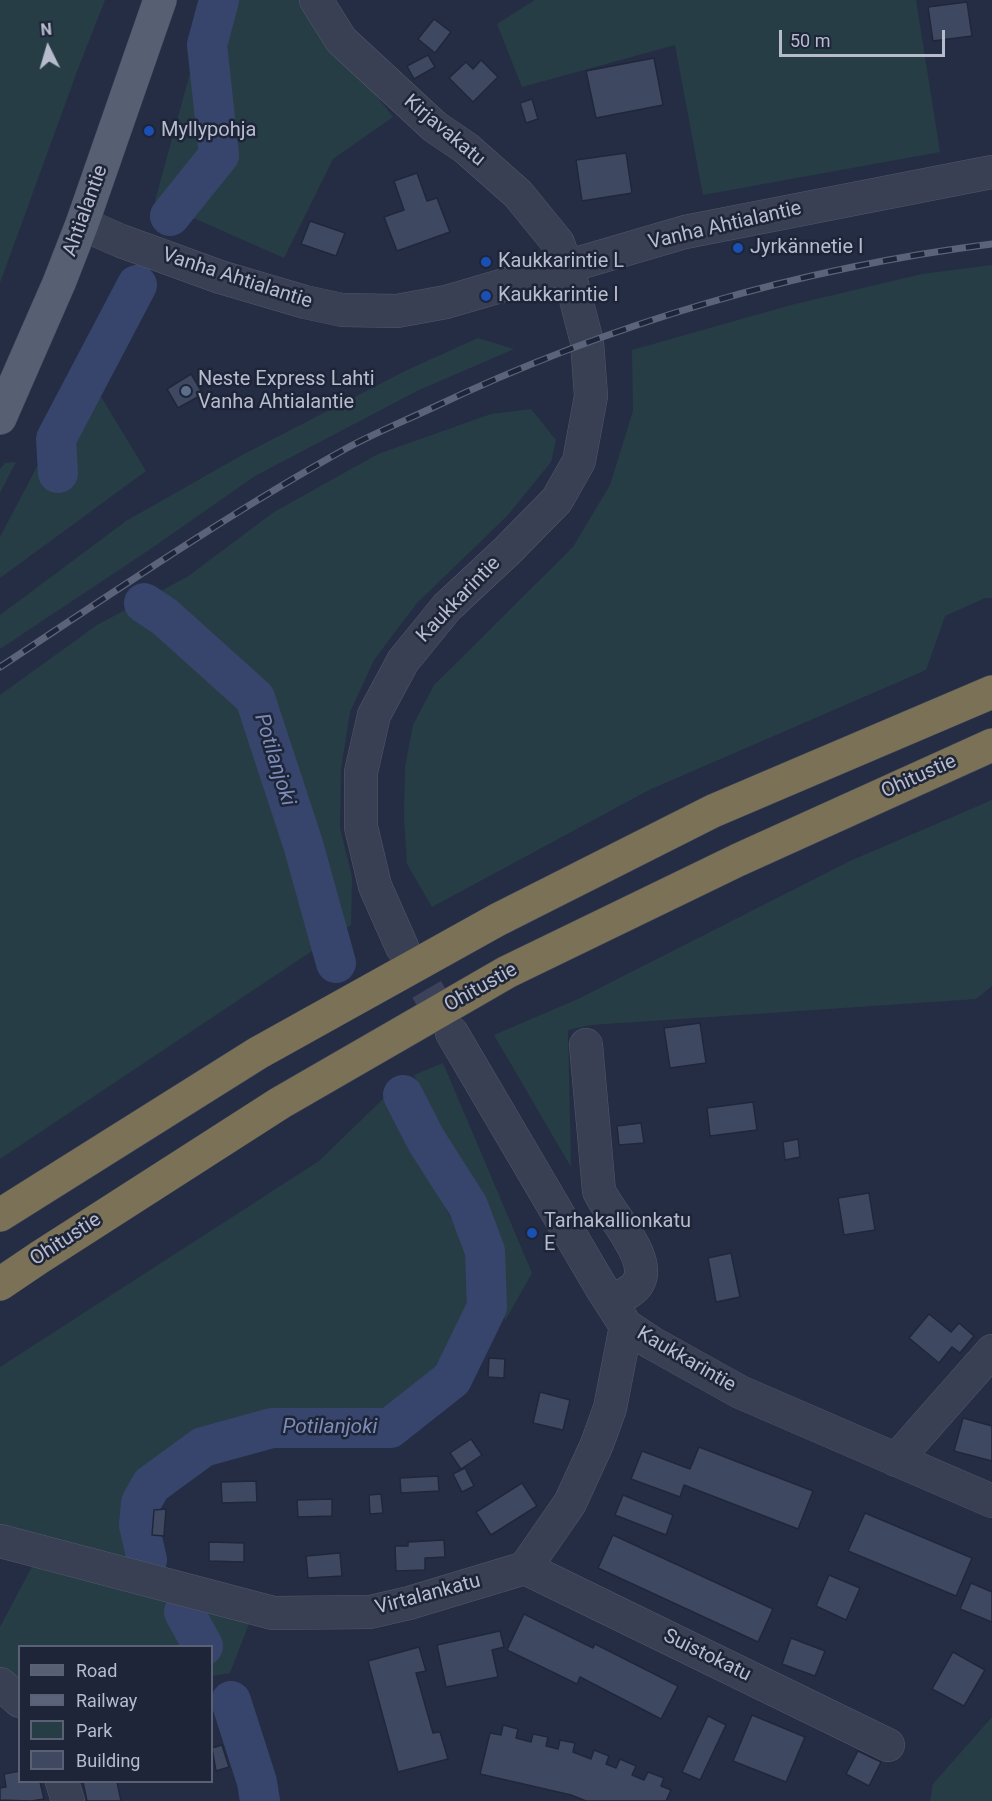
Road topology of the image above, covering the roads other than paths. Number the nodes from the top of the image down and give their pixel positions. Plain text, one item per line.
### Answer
1 (160, 0) edge
2 (316, 0) edge
3 (992, 172) edge
4 (82, 224) junction
5 (565, 266) junction
6 (0, 418) edge
7 (992, 692) edge
8 (992, 745) edge
9 (402, 946) tunnel mouth
10 (452, 1033) tunnel mouth
11 (586, 1046) dead end
12 (0, 1215) edge
13 (0, 1284) edge
14 (618, 1314) junction
15 (992, 1351) edge
16 (896, 1460) junction
17 (992, 1501) edge
18 (0, 1541) edge
19 (525, 1568) junction
20 (0, 1684) edge
21 (18, 1699) edge
22 (888, 1745) dead end
23 (62, 1783) edge
24 (68, 1801) edge

1 - 4 main road, Ahtialantie
2 - 5 street, Kirjavakatu
3 - 5 street, Vanha Ahtialantie
4 - 5 street, Vanha Ahtialantie
4 - 6 main road, Ahtialantie
5 - 9 street, Kaukkarintie
7 - 12 highway
8 - 13 highway, Ohitustie
10 - 14 street, Kaukkarintie
11 - 14 street
14 - 16 street, Kaukkarintie
14 - 19 street
15 - 16 street
16 - 17 street, Kaukkarintie
18 - 19 street, Virtalankatu
19 - 22 street, Suistokatu
20 - 21 street
23 - 24 street

